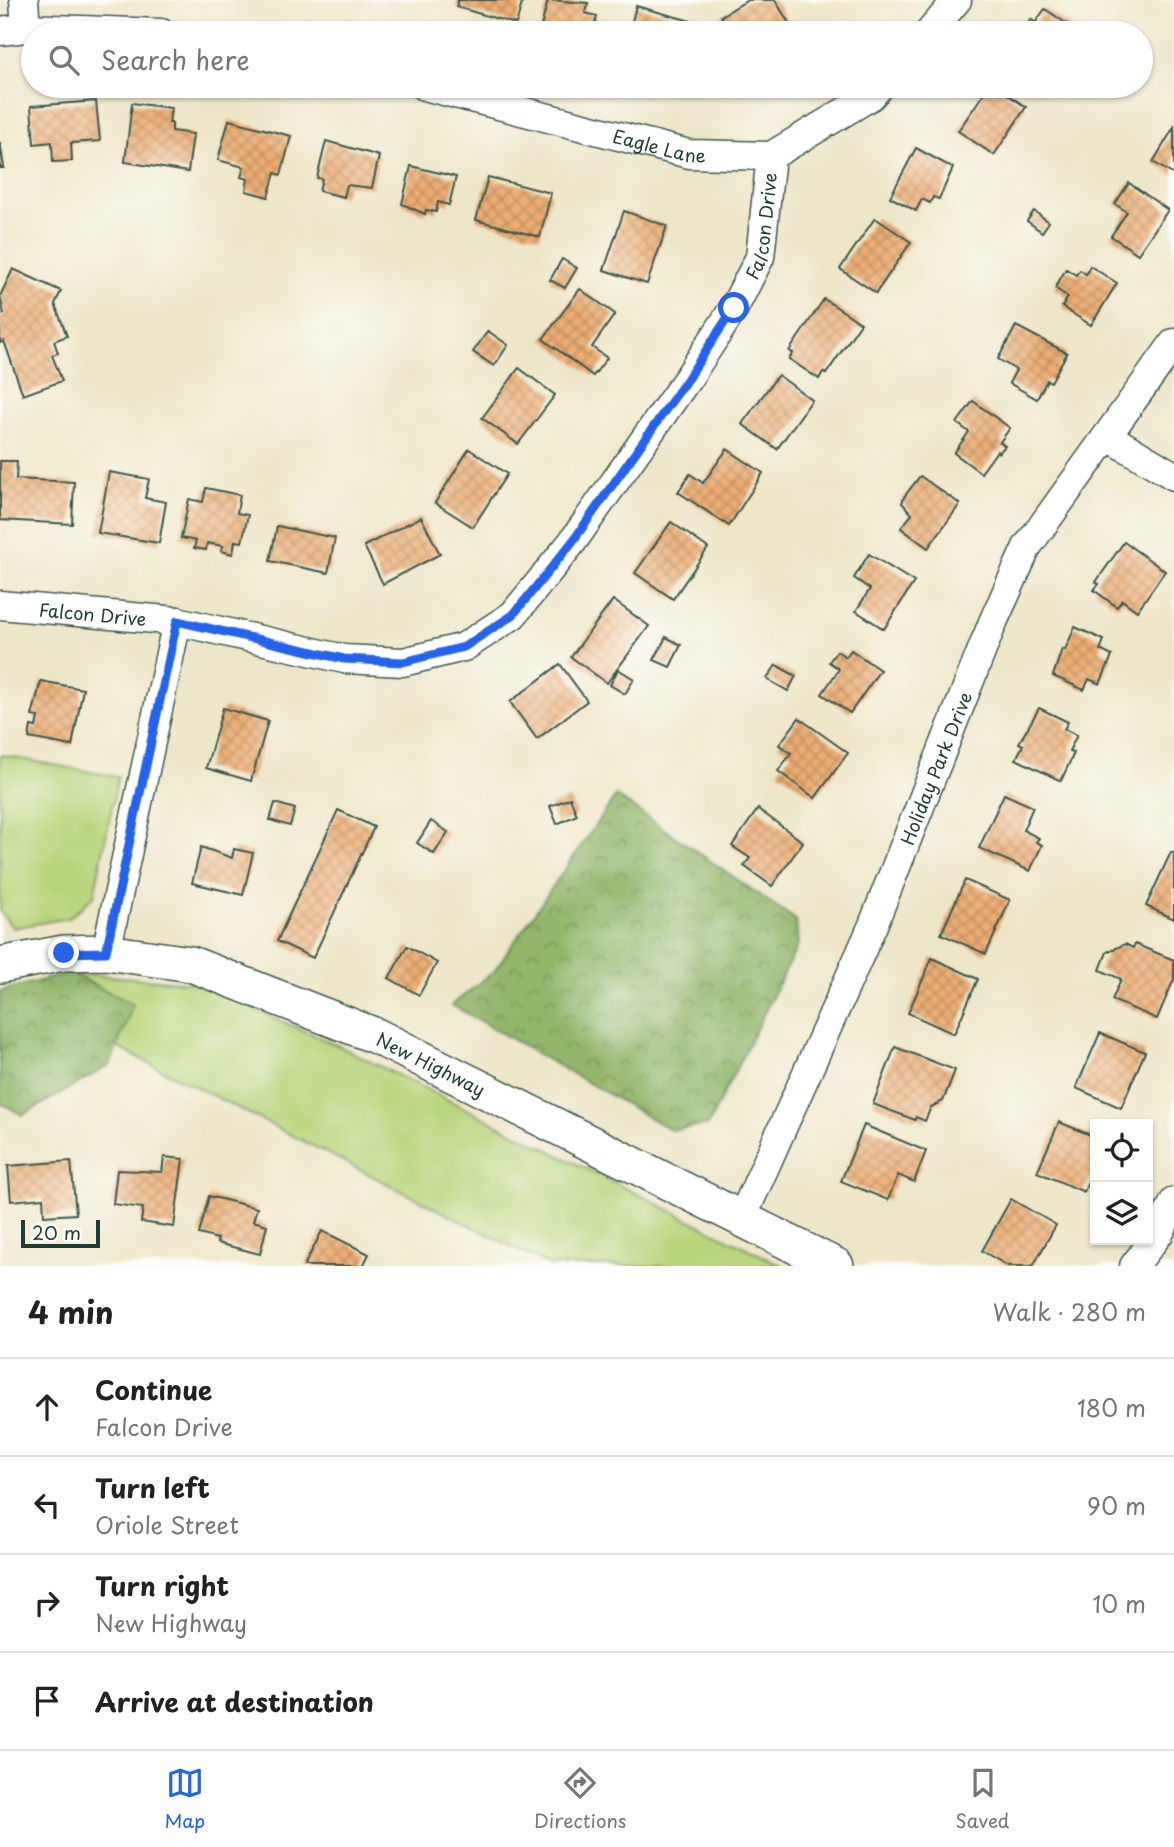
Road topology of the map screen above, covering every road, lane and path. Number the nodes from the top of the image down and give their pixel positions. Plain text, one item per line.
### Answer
1 (24, 0) edge
2 (957, 0) edge
3 (939, 21) edge
4 (13, 29) edge
5 (471, 98) edge
6 (868, 98) edge
7 (771, 156) junction
8 (1174, 343) edge
9 (1109, 437) junction
10 (1174, 475) edge
11 (0, 605) edge
12 (177, 621) junction
13 (106, 952) junction
14 (0, 965) edge
15 (1174, 1202) edge
16 (742, 1218) junction
17 (836, 1266) edge
18 (1134, 1266) edge

1 - 4 street
2 - 3 street
5 - 7 street, Eagle Lane
6 - 7 street
7 - 12 street, Falcon Drive
8 - 9 street, Holiday Park Drive
9 - 10 street
9 - 16 street, Holiday Park Drive
11 - 12 street, Falcon Drive
12 - 13 street
13 - 14 street, New Highway
13 - 16 street, New Highway
15 - 18 street
16 - 17 street, New Highway

